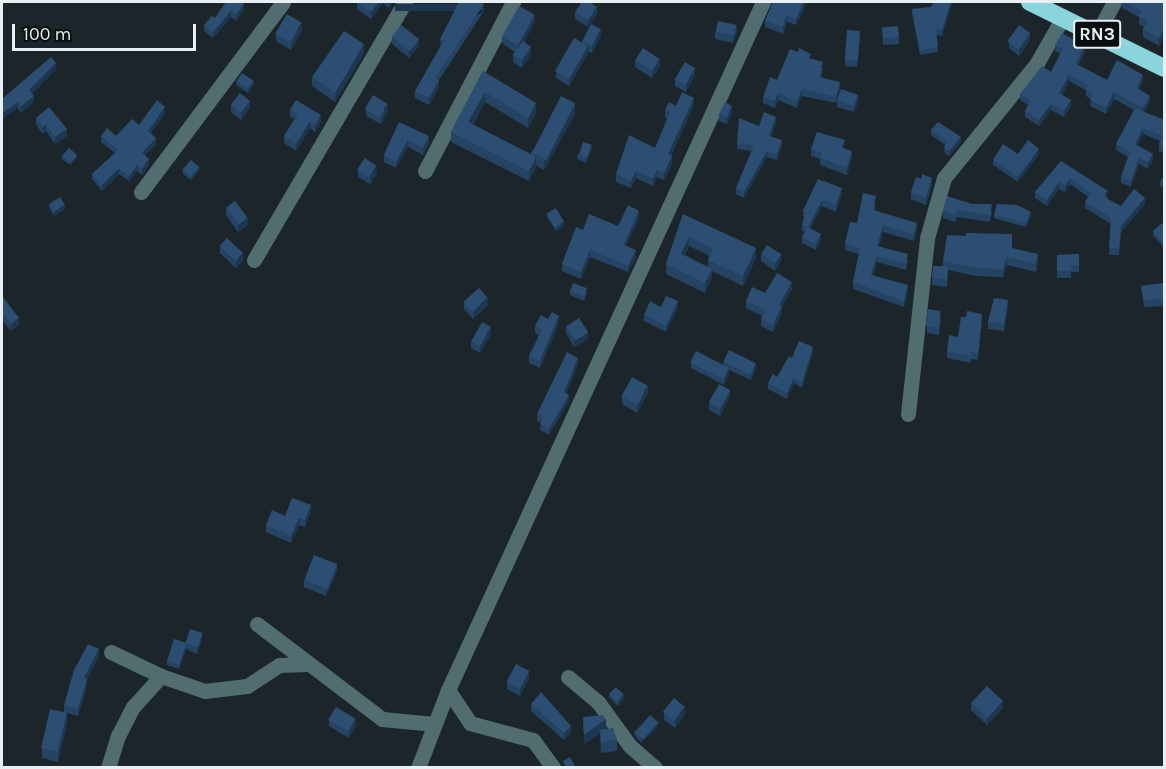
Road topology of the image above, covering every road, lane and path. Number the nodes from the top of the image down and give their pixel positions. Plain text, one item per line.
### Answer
1 (283, 2) edge
2 (405, 2) edge
3 (513, 2) edge
4 (763, 2) edge
5 (1030, 2) edge
6 (1114, 2) edge
7 (1063, 17) junction
8 (1097, 34) junction
9 (1164, 68) edge
10 (424, 171) dead end
11 (141, 192) dead end
12 (254, 260) dead end
13 (908, 414) dead end
14 (257, 624) dead end
15 (111, 652) dead end
16 (308, 664) junction
17 (161, 676) junction
18 (568, 677) dead end
19 (448, 690) junction
20 (435, 724) junction
21 (108, 768) edge
22 (417, 768) edge
23 (553, 768) edge
24 (655, 768) edge

1 - 11 street
2 - 12 street
3 - 10 street
4 - 19 street
5 - 7 highway, RN3
6 - 8 street
7 - 8 highway, RN3
7 - 13 street
8 - 9 highway, RN3
14 - 16 street
15 - 17 street
16 - 17 street
16 - 20 street
17 - 21 street
18 - 24 street
19 - 20 street
19 - 23 street
20 - 22 street

